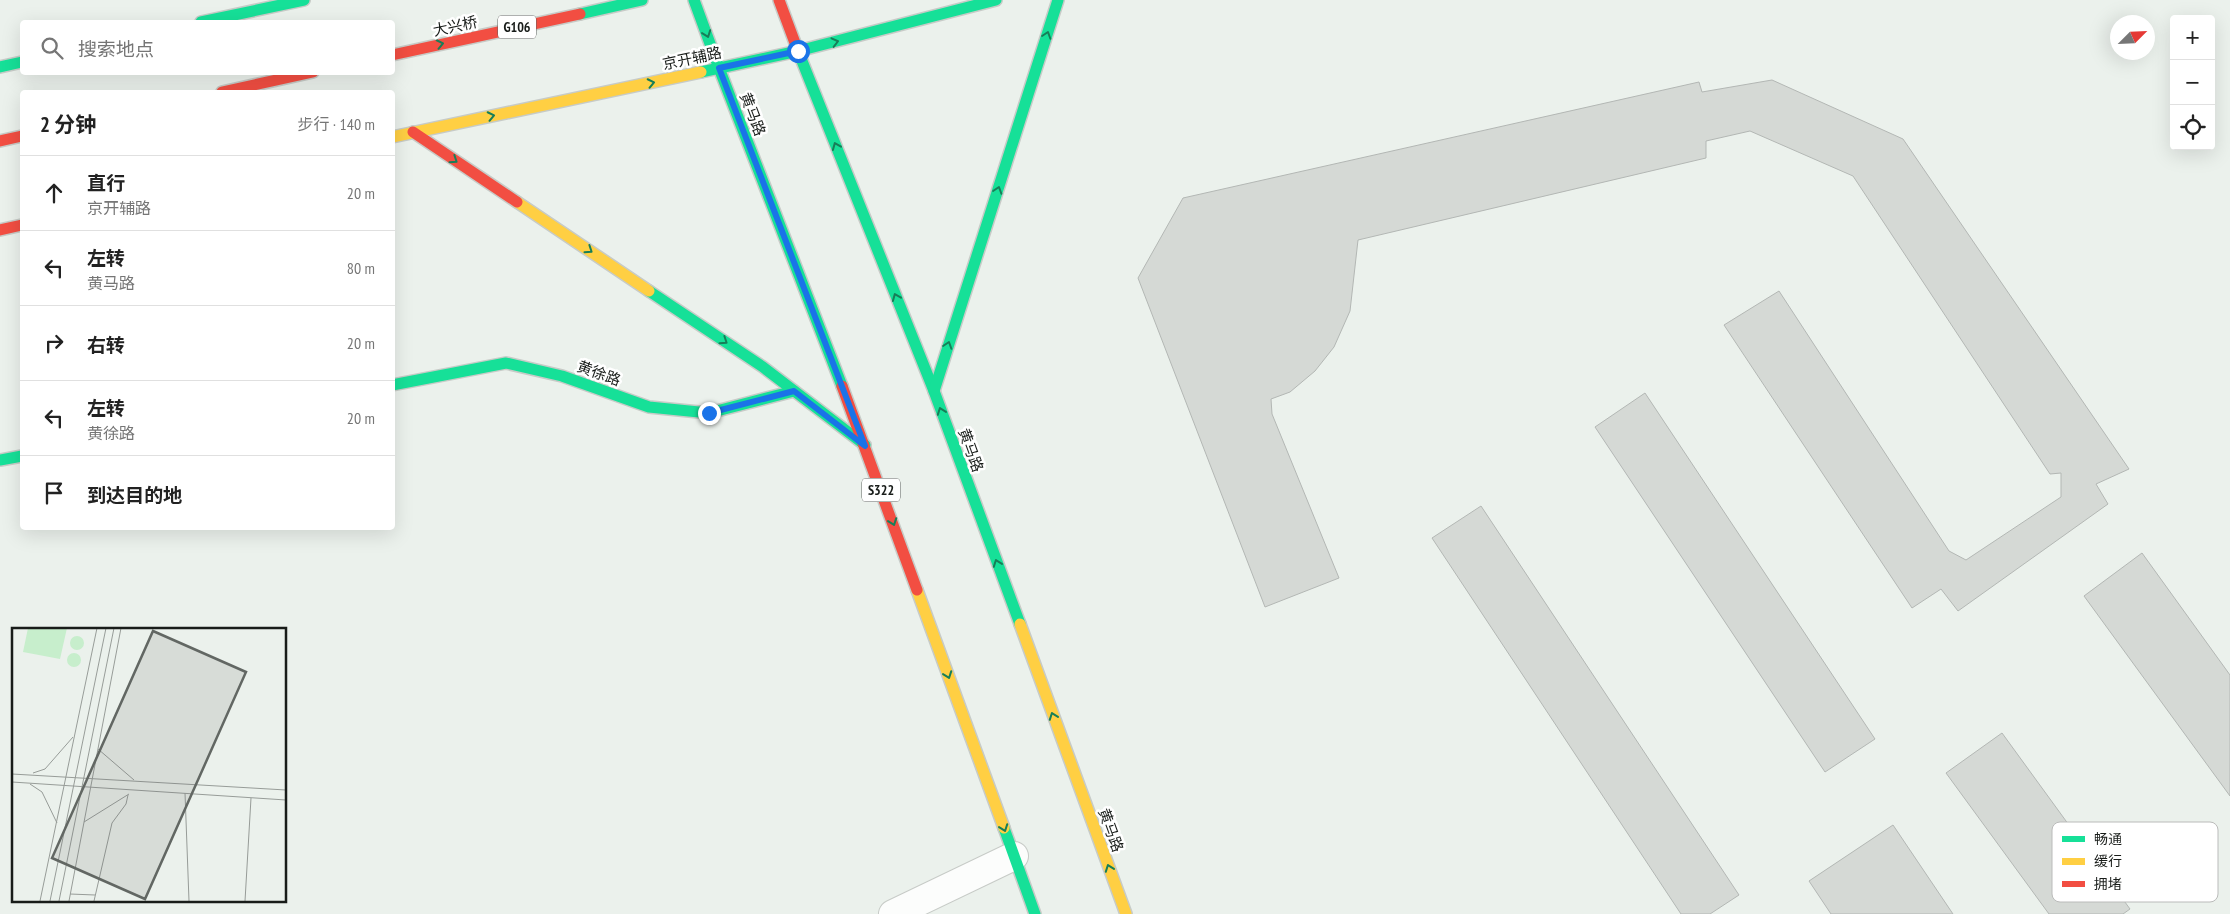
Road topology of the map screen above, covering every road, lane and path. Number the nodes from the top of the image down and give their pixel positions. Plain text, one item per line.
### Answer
1 (304, 0) edge
2 (642, 0) edge
3 (694, 0) edge
4 (778, 0) edge
5 (996, 0) edge
6 (1058, 0) edge
7 (210, 20) edge
8 (798, 51) junction
9 (395, 54) edge
10 (20, 62) edge
11 (0, 66) edge
12 (719, 68) junction
13 (299, 75) edge
14 (231, 90) edge
15 (413, 132) junction
16 (20, 136) edge
17 (395, 136) edge
18 (0, 141) edge
19 (20, 225) edge
20 (0, 230) edge
21 (395, 384) edge
22 (794, 391) junction
23 (934, 391) junction
24 (865, 446) junction
25 (20, 456) edge
26 (0, 460) edge
27 (1014, 856) junction
28 (893, 914) edge
29 (1035, 914) edge
30 (1126, 914) edge

1 - 7 main road
9 -> 2 main road, 大兴桥 / G106
3 -> 12 main road, 黄马路
4 - 8 main road, 黄马路
8 -> 5 main road, 京开辅路
23 -> 6 main road
8 - 12 main road, 京开辅路
23 -> 8 main road, 黄马路
10 - 11 main road
15 -> 12 main road, 京开辅路
12 - 24 main road, 黄马路 / S322
13 - 14 main road
15 - 17 main road, 京开辅路
15 -> 22 main road
16 - 18 main road
19 - 20 main road
21 - 22 main road, 黄徐路
22 - 24 main road
30 -> 23 main road, 黄马路
24 -> 27 main road, 黄马路 / S322
25 - 26 main road
27 - 28 street
27 - 29 main road, 黄马路 / S322

